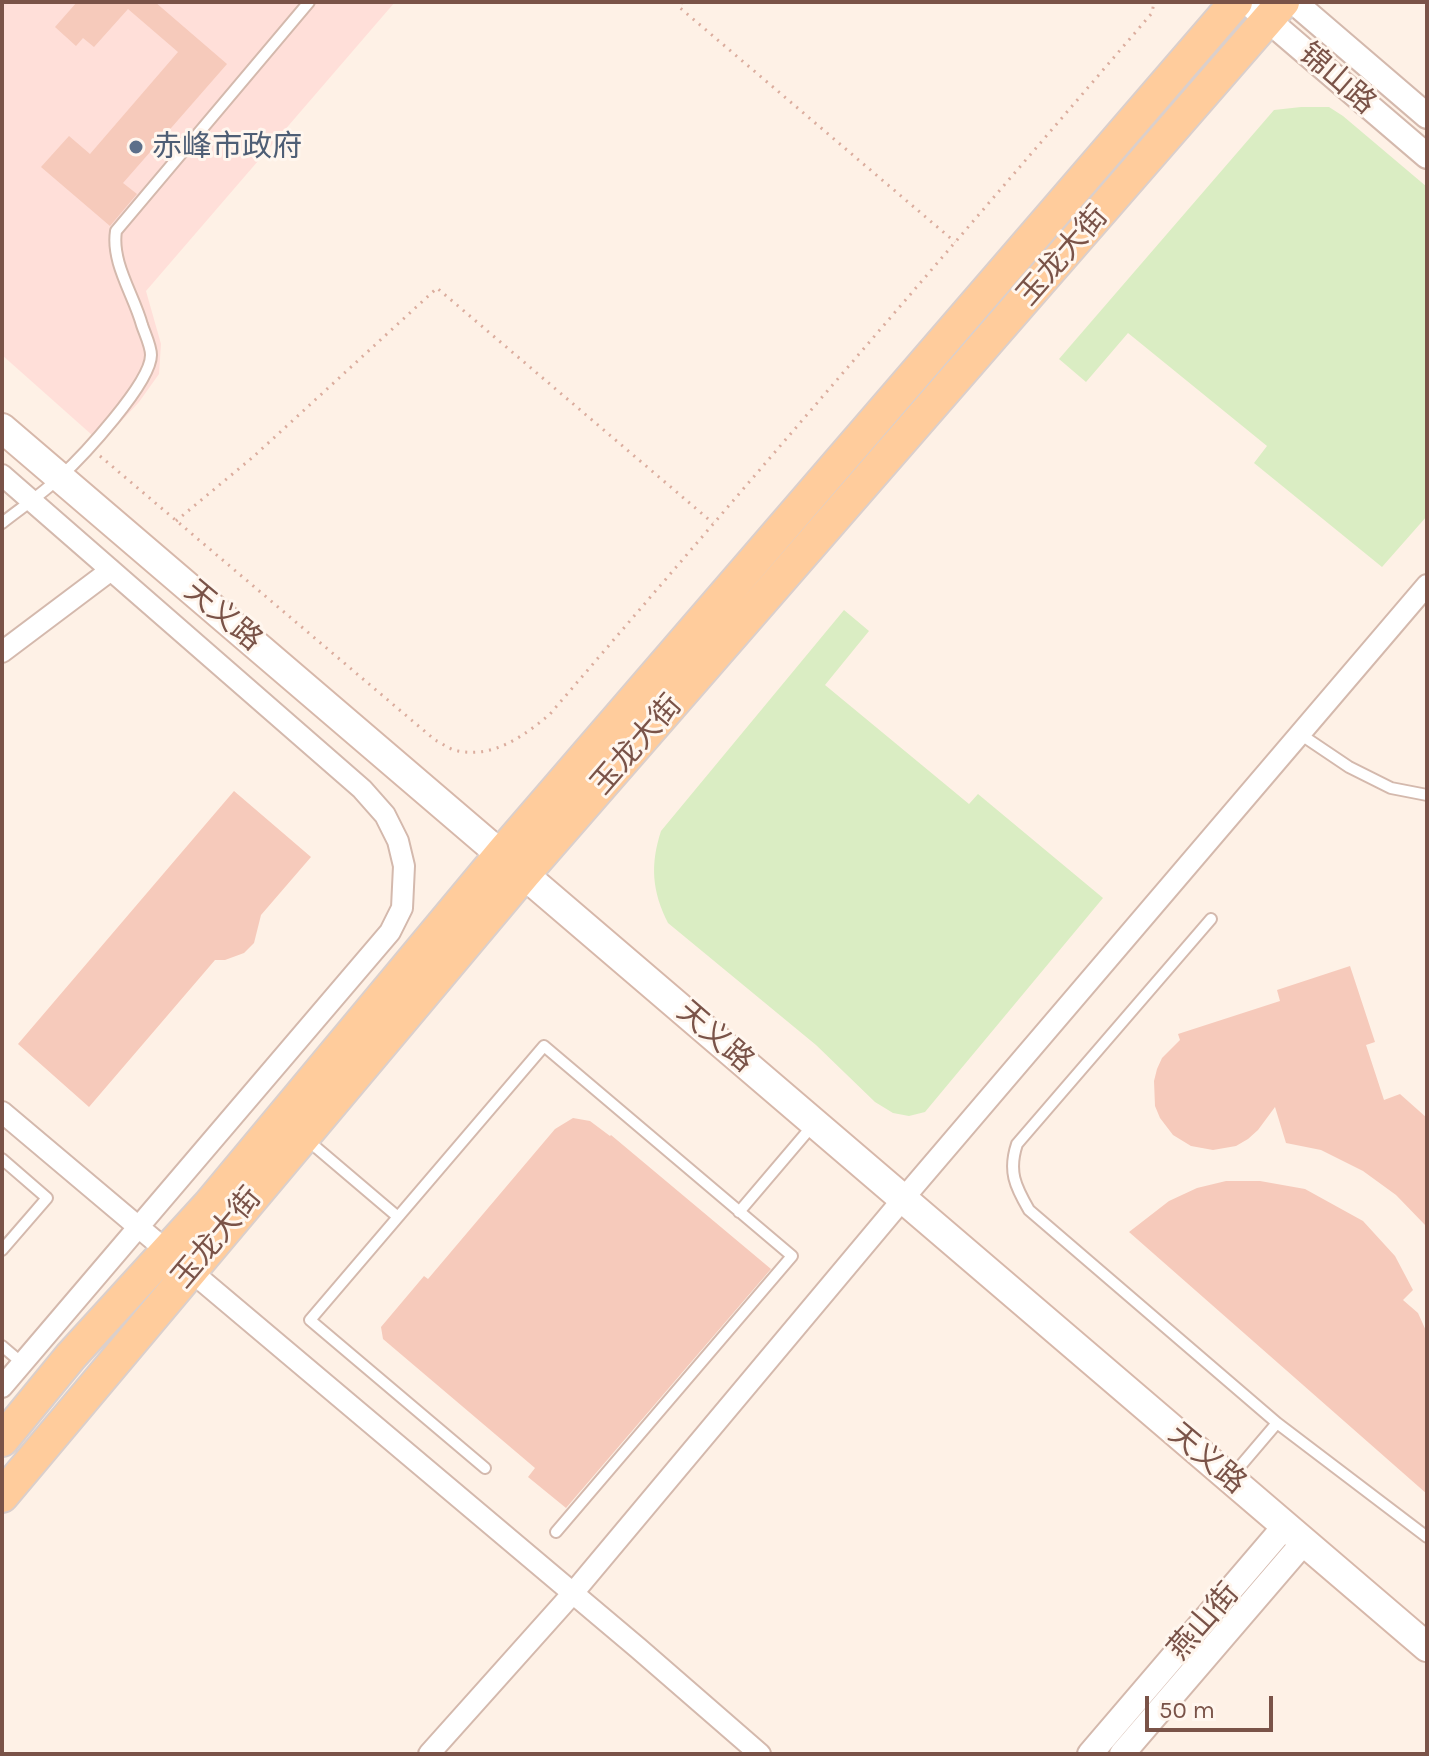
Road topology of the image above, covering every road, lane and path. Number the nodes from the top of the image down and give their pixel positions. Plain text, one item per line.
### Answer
1 (309, 2) edge
2 (682, 2) edge
3 (1154, 2) edge
4 (1236, 2) edge
5 (1273, 6) edge
6 (1427, 116) edge
7 (1427, 156) edge
8 (955, 242) junction
9 (2, 428) edge
10 (88, 446) junction
11 (2, 475) edge
12 (60, 477) junction
13 (31, 500) junction
14 (176, 521) junction
15 (2, 523) edge
16 (714, 524) junction
17 (111, 570) junction
18 (1427, 585) edge
19 (2, 652) edge
20 (1300, 734) junction
21 (1427, 795) edge
22 (514, 863) junction
23 (1211, 919) dead end
24 (2, 1112) edge
25 (815, 1123) junction
26 (303, 1136) junction
27 (2, 1159) edge
28 (903, 1199) junction
29 (739, 1212) junction
30 (398, 1217) junction
31 (139, 1226) junction
32 (2, 1250) edge
33 (179, 1260) junction
34 (2, 1346) edge
35 (22, 1363) junction
36 (2, 1387) edge
37 (1277, 1423) junction
38 (2, 1440) edge
39 (485, 1468) dead end
40 (1230, 1479) junction
41 (2, 1496) edge
42 (556, 1532) dead end
43 (1295, 1534) junction
44 (1427, 1537) edge
45 (573, 1593) junction
46 (1427, 1647) edge
47 (429, 1754) edge
48 (760, 1754) edge
49 (1090, 1754) edge
50 (1122, 1754) edge

1 - 10 lane
2 - 8 path
3 - 8 path
4 - 22 main road, 玉龙大街
5 - 6 street, 锦山路
5 - 7 street, 锦山路
5 - 22 main road, 玉龙大街
8 - 16 path
9 - 12 main road, 天义路
10 - 12 lane
10 - 14 path
11 - 13 street
12 - 13 lane
12 - 22 main road, 天义路
13 - 15 lane
13 - 17 street
14 - 16 path
14 - 16 path
17 - 19 street
17 - 31 street
18 - 20 street
20 - 21 lane
20 - 28 street
22 - 25 main road, 天义路
22 - 26 main road, 玉龙大街
22 - 33 main road, 玉龙大街
23 - 37 lane
24 - 31 street
25 - 28 main road, 天义路
25 - 29 lane
26 - 30 lane
26 - 33 main road, 玉龙大街
27 - 32 lane
28 - 40 main road, 天义路
28 - 45 street
29 - 30 lane
29 - 42 lane
30 - 39 lane
31 - 33 street
31 - 35 street
33 - 38 main road, 玉龙大街
33 - 41 main road, 玉龙大街
33 - 45 street
34 - 35 lane
35 - 36 street
37 - 40 lane
37 - 44 lane
40 - 43 main road, 天义路
43 - 46 main road, 天义路
43 - 49 street, 燕山街
43 - 50 street, 燕山街
45 - 47 street
45 - 48 street

